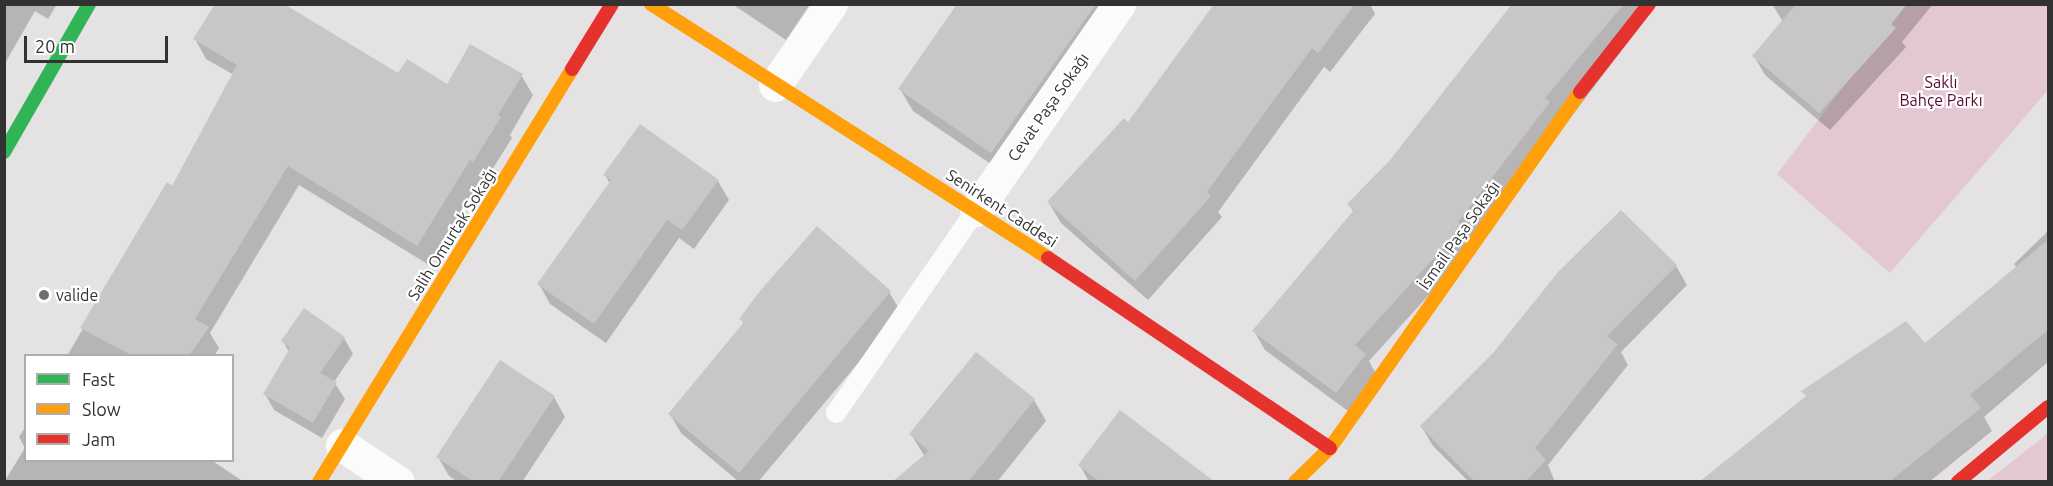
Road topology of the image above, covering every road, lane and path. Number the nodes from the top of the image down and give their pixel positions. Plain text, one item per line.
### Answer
1 (89, 4) edge
2 (612, 4) edge
3 (651, 4) edge
4 (831, 4) edge
5 (1119, 4) edge
6 (1649, 4) edge
7 (775, 85) junction
8 (4, 152) edge
9 (976, 210) junction
10 (2049, 407) edge
11 (836, 413) dead end
12 (342, 445) junction
13 (1330, 448) junction
14 (319, 482) edge
15 (398, 482) edge
16 (1294, 482) edge
17 (1958, 482) edge

1 - 8 street
2 - 12 street, Salih Omurtak Sokağı
3 - 7 street, Senirkent Caddesi
4 - 7 street
5 - 9 street, Cevat Paşa Sokağı
6 - 13 street, İsmail Paşa Sokağı
7 - 9 street, Senirkent Caddesi
9 - 11 lane
9 - 13 street, Senirkent Caddesi
10 - 17 street
12 - 14 street, Salih Omurtak Sokağı
12 - 15 street
13 - 16 street, İsmail Paşa Sokağı

